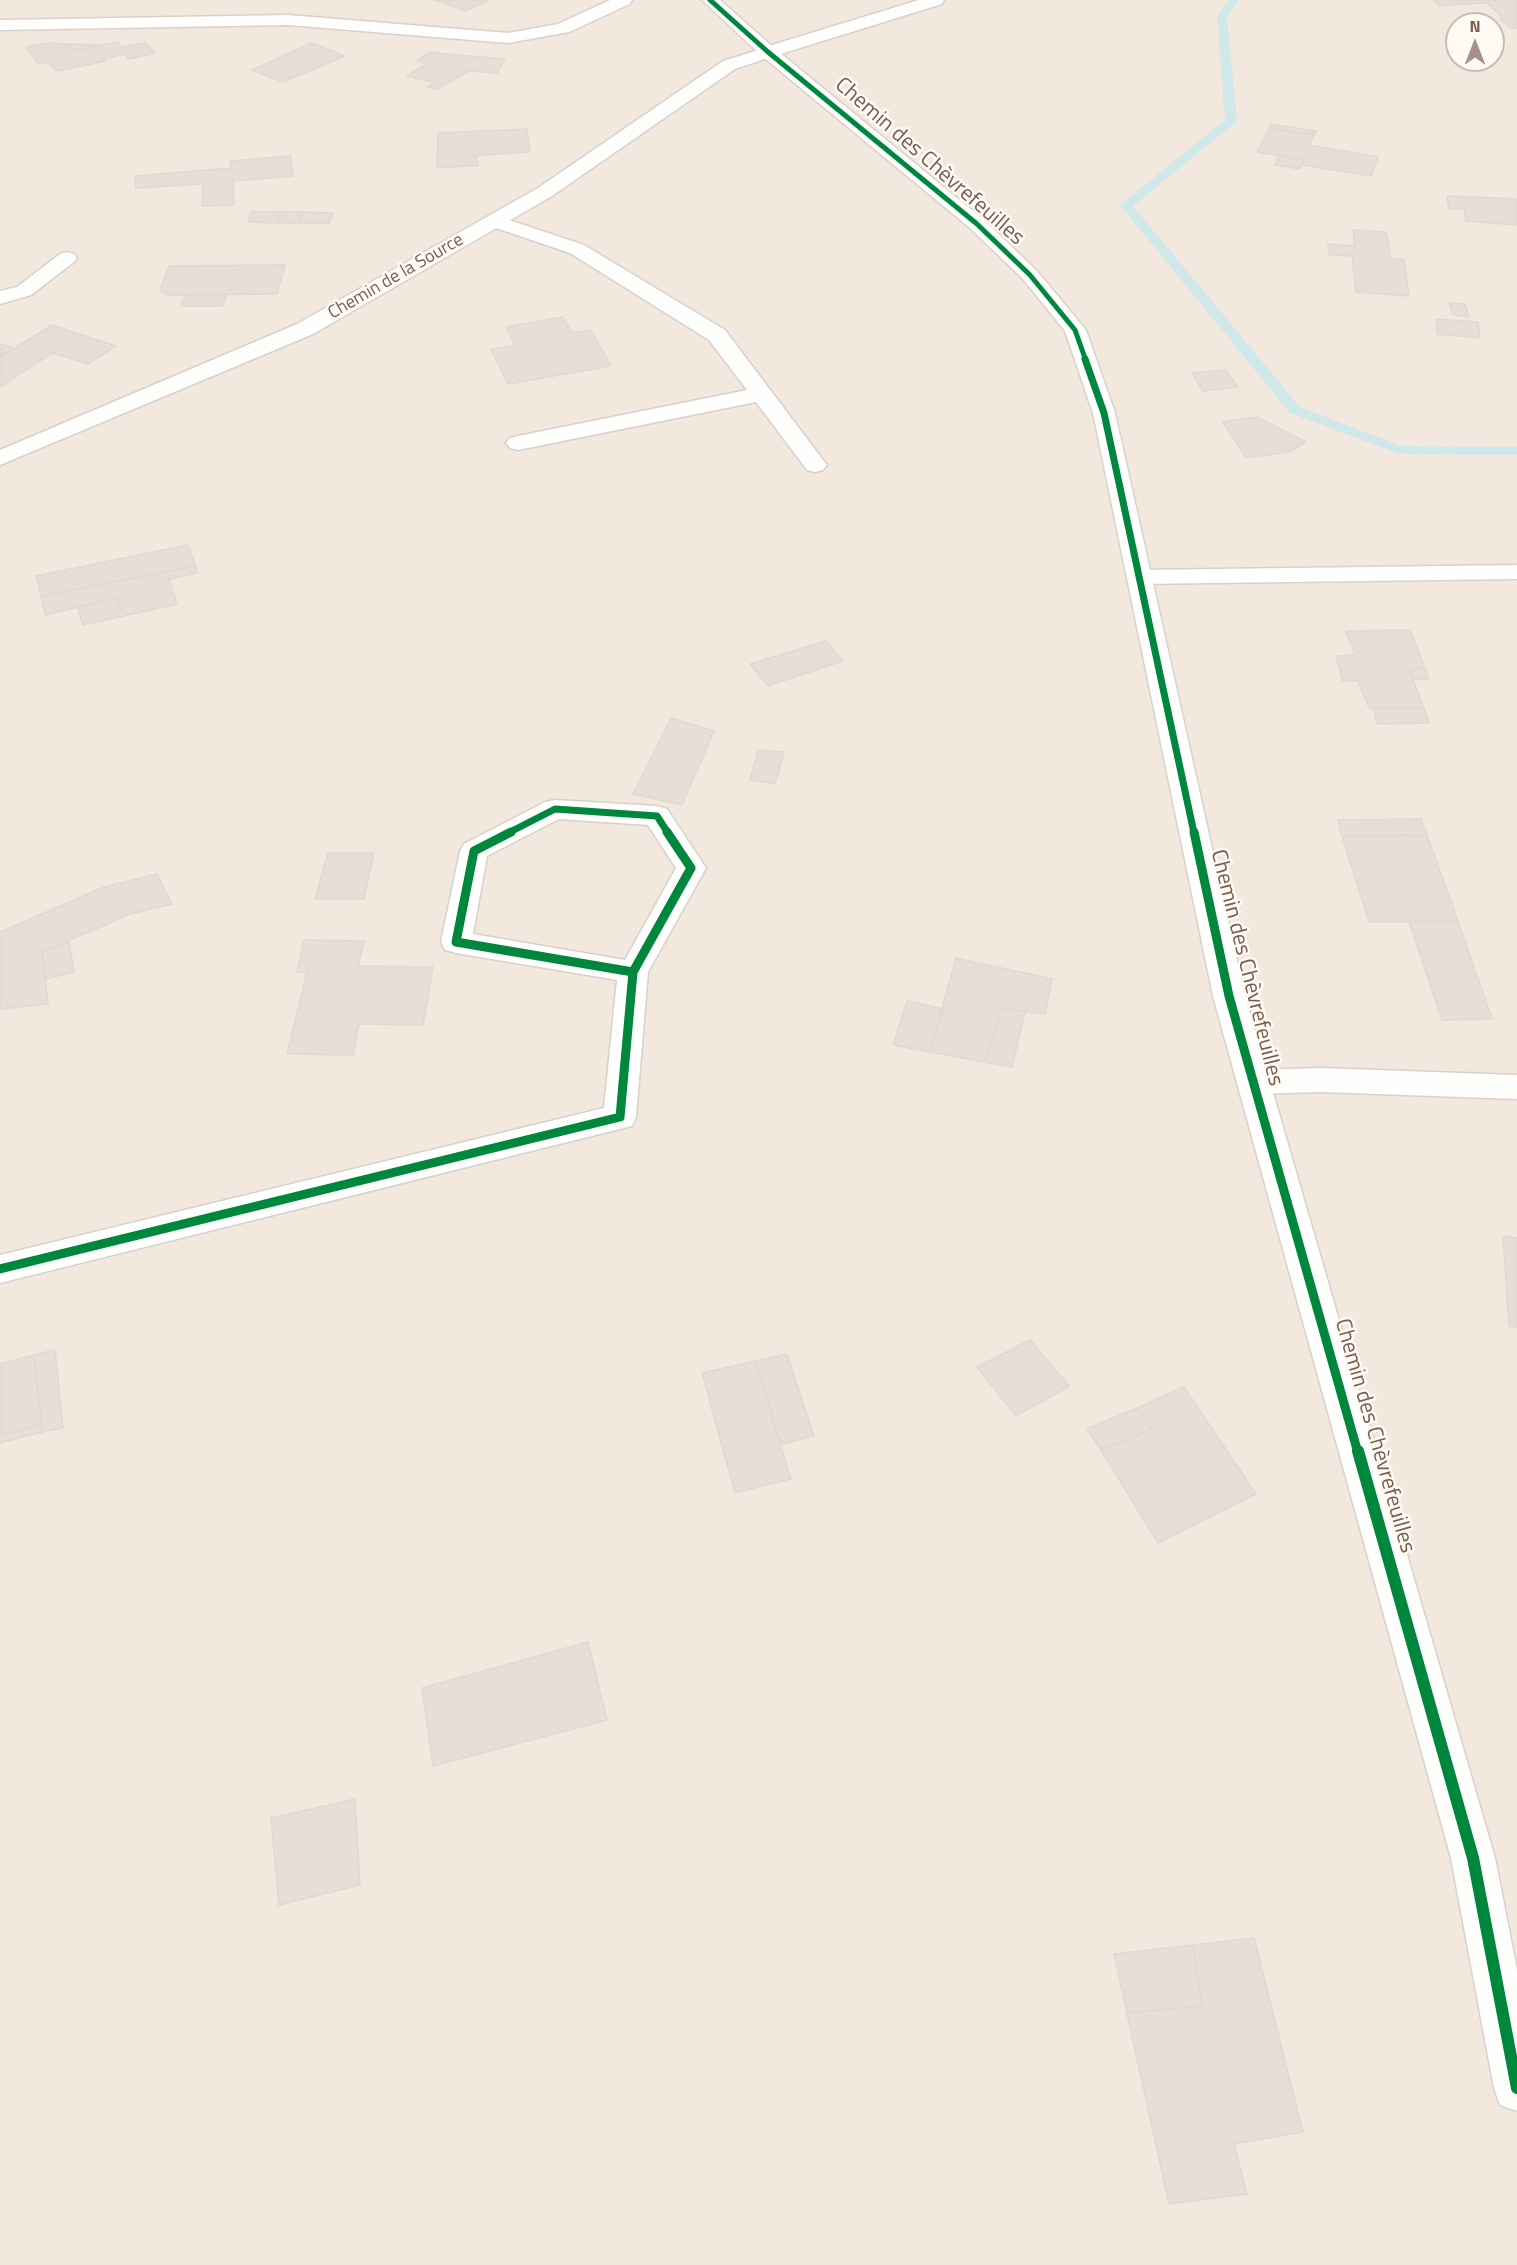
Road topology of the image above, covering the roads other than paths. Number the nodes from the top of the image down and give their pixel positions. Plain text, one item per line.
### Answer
1 (624, 0) edge
2 (710, 0) edge
3 (936, 0) edge
4 (0, 25) edge
5 (768, 52) junction
6 (494, 221) junction
7 (67, 258) dead end
8 (0, 298) edge
9 (761, 394) junction
10 (518, 443) dead end
11 (0, 458) edge
12 (815, 465) dead end
13 (1517, 572) edge
14 (1139, 577) junction
15 (633, 972) junction
16 (1253, 1082) junction
17 (1517, 1087) edge
18 (0, 1269) edge
19 (1517, 2088) edge

1 - 4 street
2 - 5 street, Chemin des Chèvrefeuilles
3 - 5 street, Chemin de la Source
5 - 6 street, Chemin de la Source
5 - 14 street, Chemin des Chèvrefeuilles
6 - 9 street
6 - 11 street, Chemin de la Source
7 - 8 street
9 - 10 street
9 - 12 street
13 - 14 street
14 - 16 street, Chemin des Chèvrefeuilles
15 - 15 street
15 - 18 street
16 - 17 street
16 - 19 street, Chemin des Chèvrefeuilles

